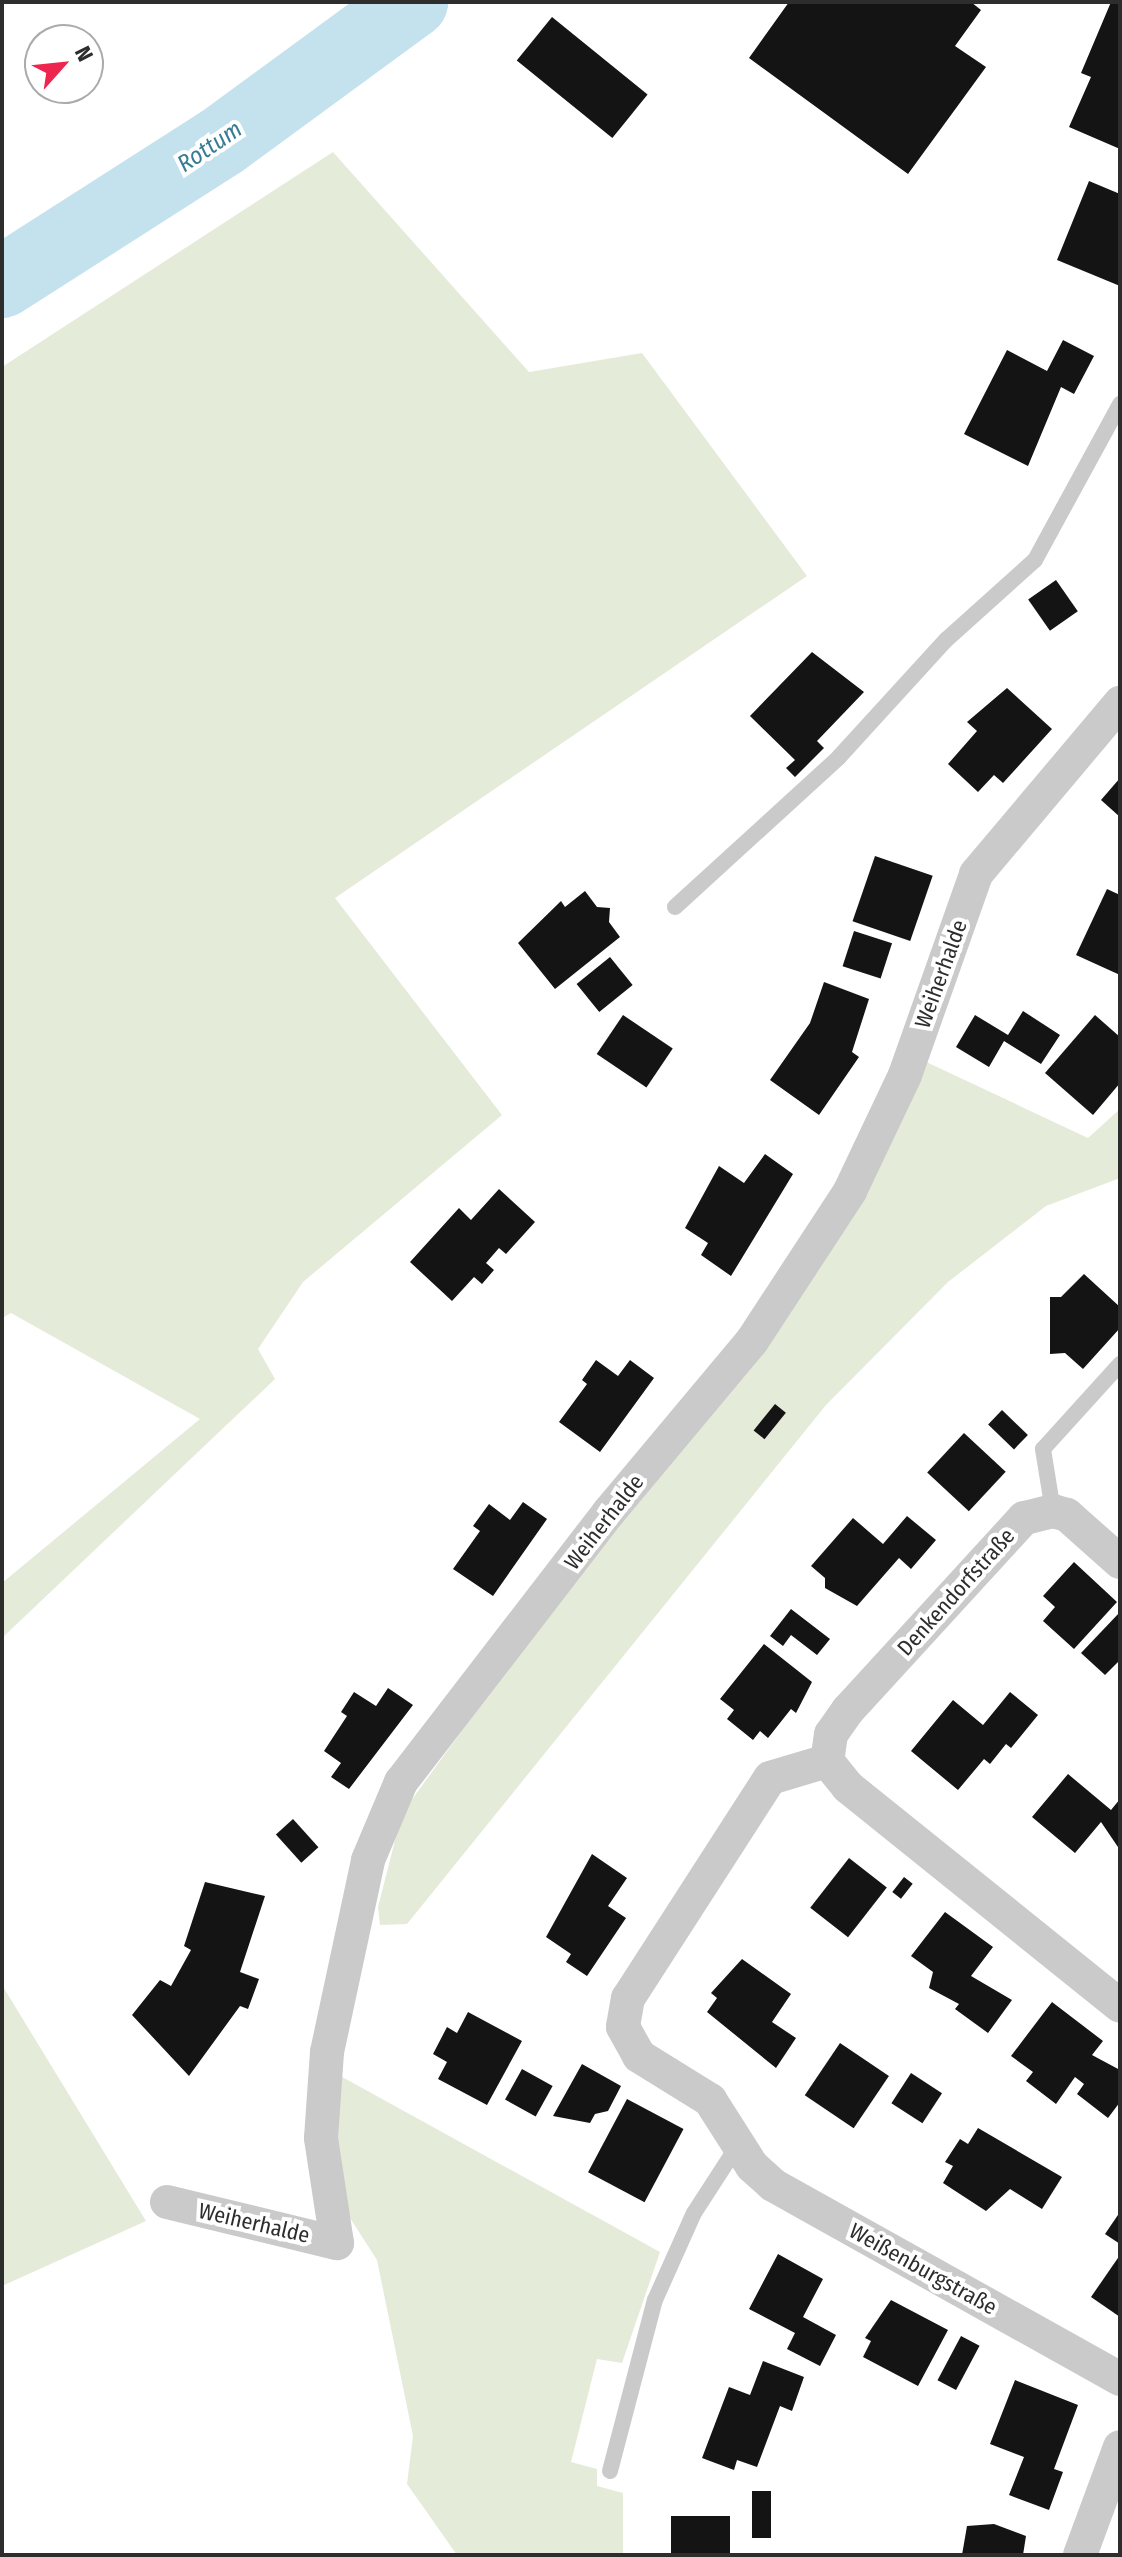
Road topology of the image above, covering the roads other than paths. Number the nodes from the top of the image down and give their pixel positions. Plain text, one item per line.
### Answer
1 (1120, 404) edge
2 (1120, 703) edge
3 (675, 907) dead end
4 (1120, 1364) edge
5 (1053, 1511) junction
6 (1120, 1562) edge
7 (827, 1761) junction
8 (1120, 2006) edge
9 (738, 2145) junction
10 (167, 2202) dead end
11 (1120, 2379) edge
12 (1120, 2447) edge
13 (610, 2471) dead end
14 (1080, 2555) edge

1 - 3 lane
2 - 10 street, Weiherhalde
4 - 5 lane
5 - 6 street
5 - 7 street, Denkendorfstraße
7 - 8 street
7 - 9 street, Weißenburgstraße
9 - 11 street, Weißenburgstraße
9 - 13 lane
12 - 14 street

